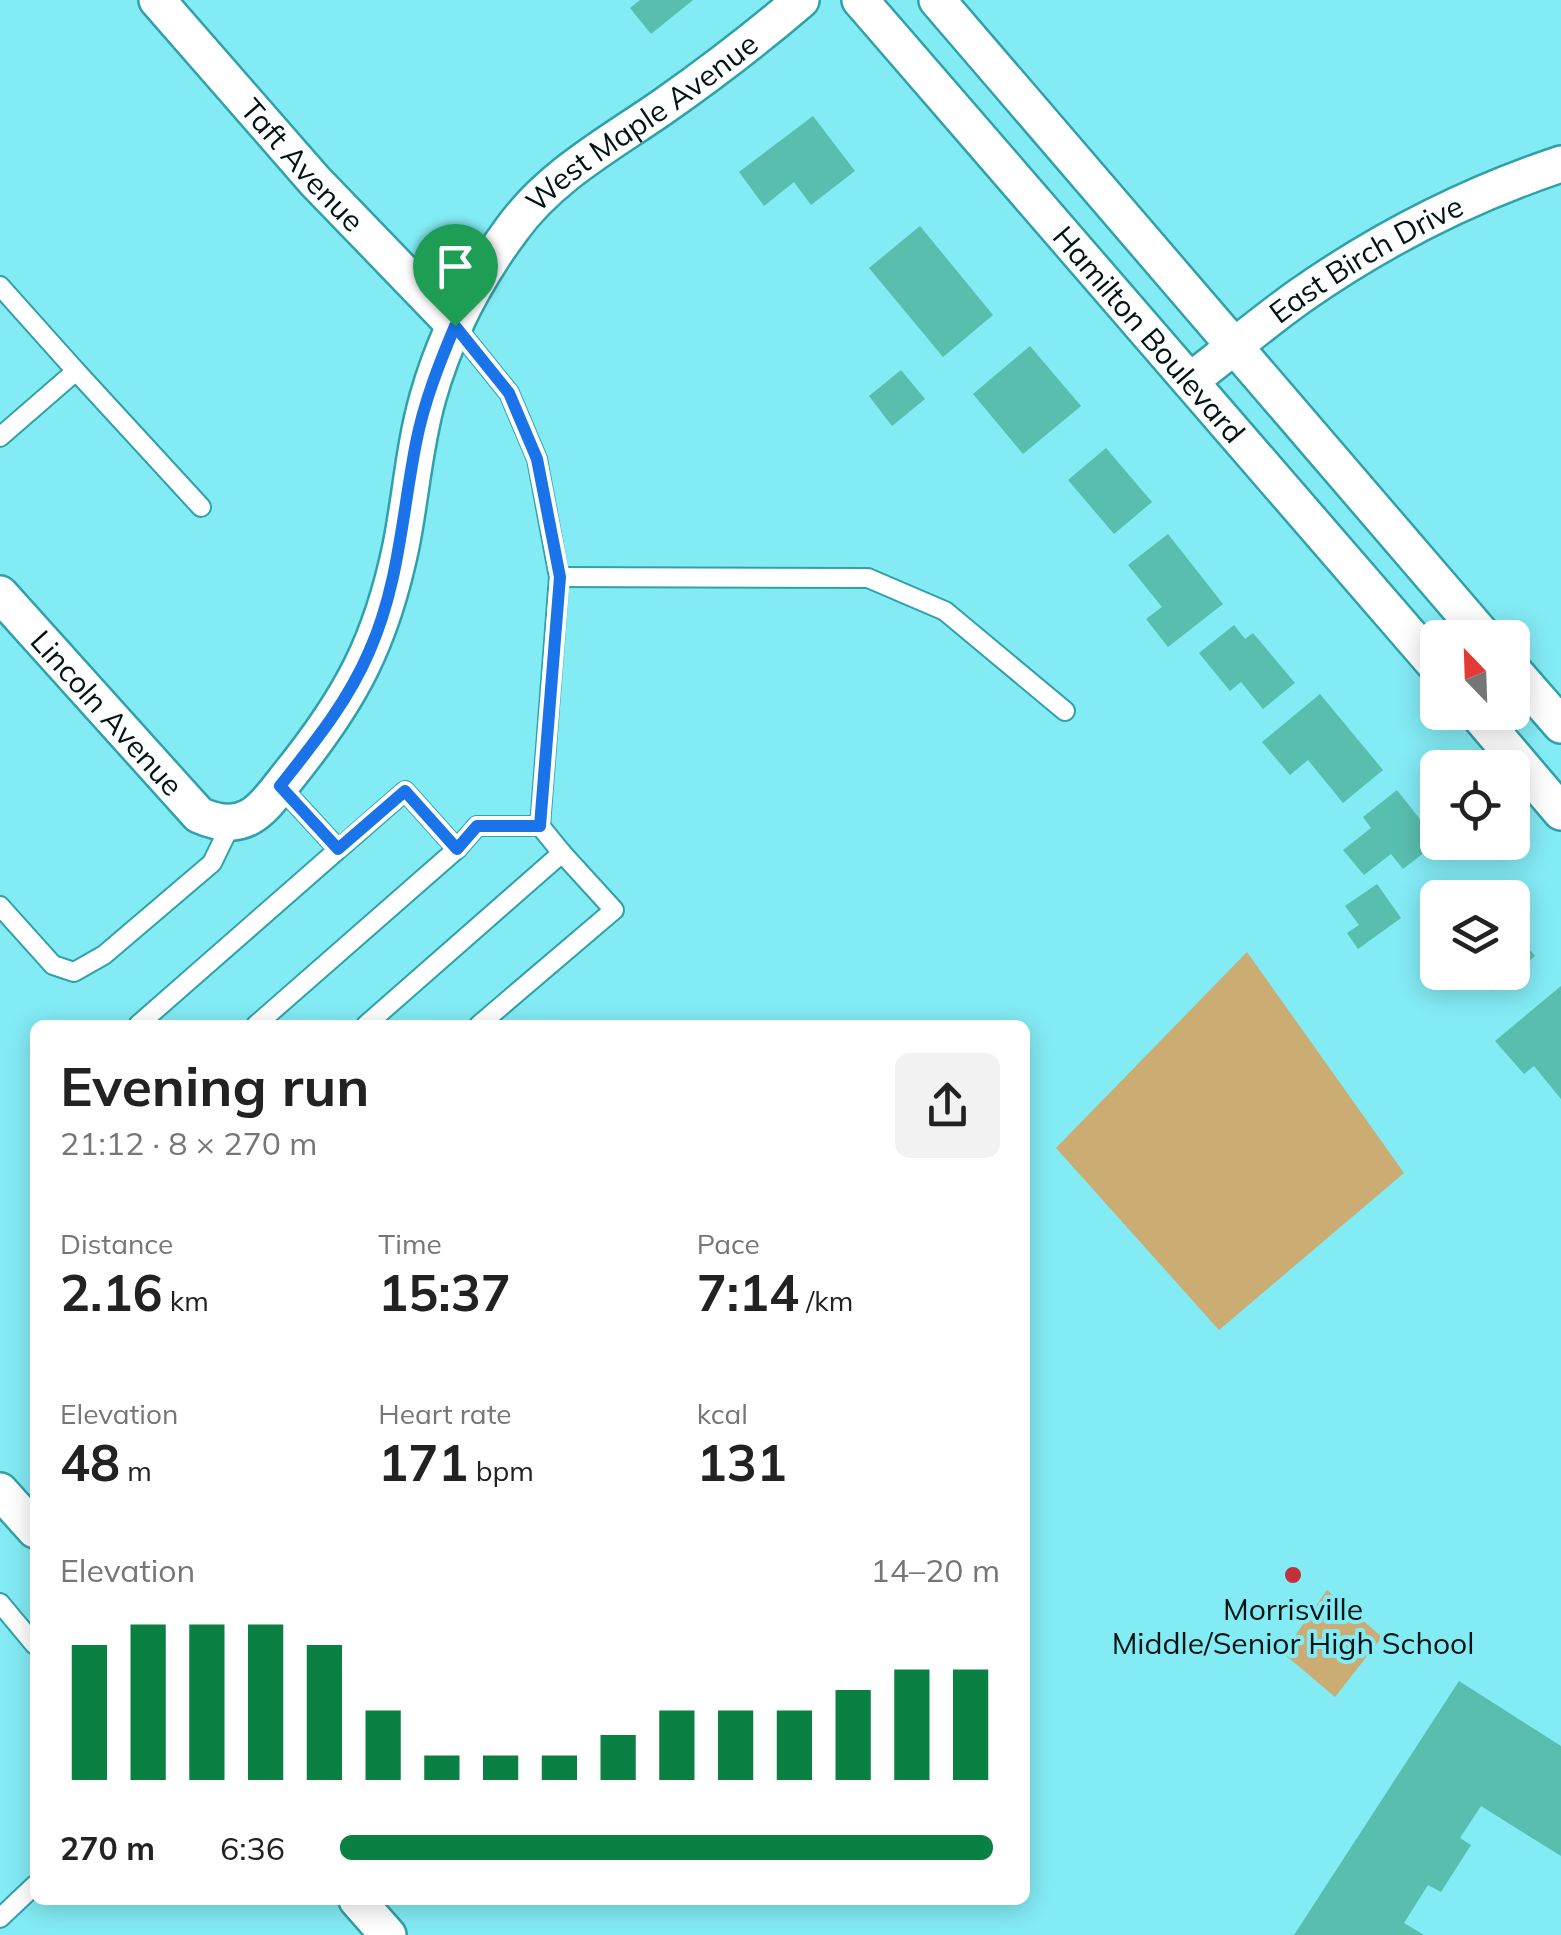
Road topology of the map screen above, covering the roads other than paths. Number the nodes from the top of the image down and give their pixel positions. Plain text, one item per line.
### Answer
1 (158, 0) edge
2 (802, 0) edge
3 (860, 0) edge
4 (937, 0) edge
5 (1561, 164) edge
6 (0, 286) edge
7 (455, 326) junction
8 (1235, 347) junction
9 (76, 371) junction
10 (1190, 381) junction
11 (0, 437) edge
12 (200, 507) dead end
13 (560, 577) junction
14 (0, 594) edge
15 (1470, 620) edge
16 (1420, 647) edge
17 (1530, 690) edge
18 (1066, 711) dead end
19 (1561, 726) edge
20 (1491, 730) edge
21 (1561, 735) edge
22 (1508, 750) edge
23 (1530, 758) edge
24 (1530, 776) edge
25 (280, 786) junction
26 (1561, 812) edge
27 (225, 823) junction
28 (540, 826) junction
29 (338, 849) junction
30 (457, 849) junction
31 (562, 853) junction
32 (0, 906) edge
33 (144, 1020) edge
34 (262, 1020) edge
35 (372, 1020) edge
36 (485, 1020) edge
37 (0, 1491) edge
38 (30, 1524) edge
39 (0, 1603) edge
40 (30, 1638) edge
41 (30, 1890) edge
42 (362, 1905) edge
43 (0, 1918) edge
44 (388, 1935) edge

1 - 7 street, Taft Avenue
2 - 7 street, West Maple Avenue
3 - 10 street, Hamilton Boulevard
4 - 8 street, Hamilton Boulevard
5 - 8 street, East Birch Drive
6 - 9 lane
7 - 13 lane
7 - 25 street, West Maple Avenue
8 - 10 street, East Birch Drive
8 - 15 street, Hamilton Boulevard
9 - 11 lane
9 - 12 lane
10 - 16 street, Hamilton Boulevard
13 - 18 lane
13 - 28 lane
14 - 27 street, Lincoln Avenue
17 - 19 street
20 - 22 street
21 - 23 street
24 - 26 street
25 - 27 street, West Maple Avenue
25 - 29 lane
27 - 32 lane
28 - 30 lane
28 - 31 lane
29 - 30 lane
29 - 33 lane
30 - 34 lane
31 - 35 lane
31 - 36 lane
37 - 38 street
39 - 40 lane
41 - 43 lane
42 - 44 street

